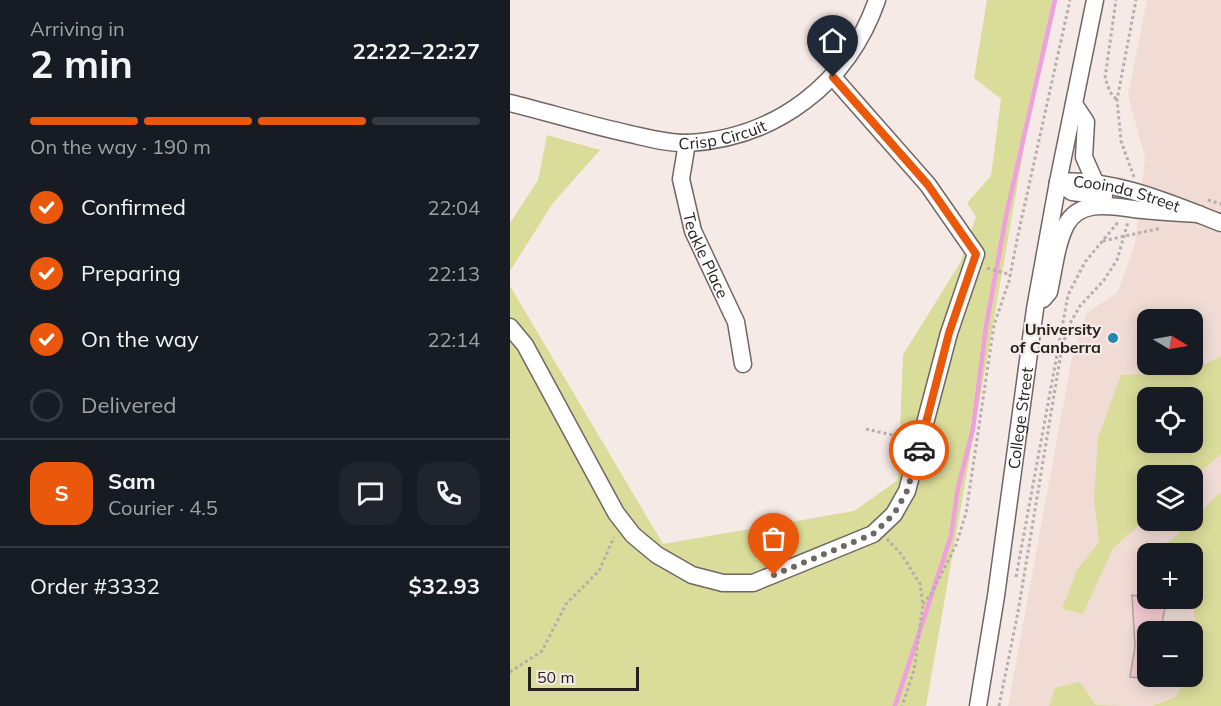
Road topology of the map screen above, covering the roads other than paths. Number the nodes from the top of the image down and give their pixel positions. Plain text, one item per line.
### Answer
1 (877, 0) edge
2 (1095, 0) edge
3 (833, 77) junction
4 (510, 103) edge
5 (1074, 104) junction
6 (687, 143) junction
7 (1058, 182) junction
8 (1096, 184) junction
9 (1118, 210) junction
10 (1199, 214) junction
11 (1221, 223) edge
12 (1035, 309) junction
13 (510, 327) edge
14 (743, 364) dead end
15 (978, 703) edge

1 - 3 street, Crisp Circuit
2 - 5 street, College Street
3 - 6 street, Crisp Circuit
3 - 13 street
4 - 6 street, Crisp Circuit
5 - 7 street, College Street
5 - 8 street
6 - 14 street, Teakle Place
7 - 8 street, Cooinda Street
7 - 9 street, Cooinda Street
7 - 12 street, College Street
8 - 10 street, Cooinda Street
9 - 10 street, Cooinda Street
9 - 12 street
10 - 11 street, Cooinda Street
12 - 15 street, College Street

